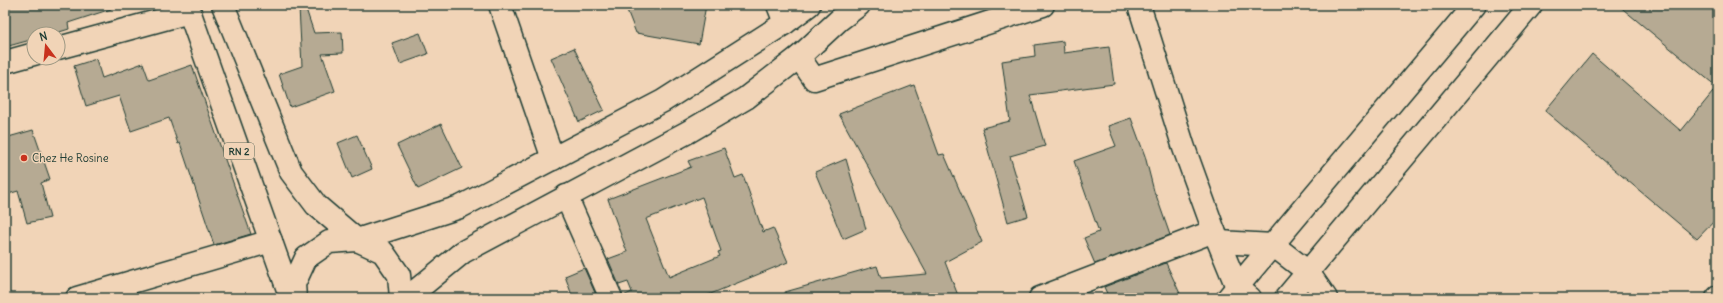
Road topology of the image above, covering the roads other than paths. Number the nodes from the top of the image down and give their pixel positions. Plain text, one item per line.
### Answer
1 (223, 5) edge
2 (500, 5) edge
3 (809, 5) edge
4 (858, 5) edge
5 (1043, 5) edge
6 (1139, 5) edge
7 (1474, 5) edge
8 (1531, 5) edge
9 (189, 8) edge
10 (782, 14) edge
11 (66, 46) edge
12 (26, 56) edge
13 (799, 57) junction
14 (5, 62) edge
15 (553, 159) junction
16 (566, 196) junction
17 (1216, 236) junction
18 (357, 240) junction
19 (271, 241) junction
20 (1273, 245) junction
21 (1308, 272) junction
22 (1239, 294) edge
23 (77, 298) edge
24 (291, 298) edge
25 (295, 298) edge
26 (401, 298) edge
27 (407, 298) edge
28 (611, 298) edge
29 (1040, 298) edge
30 (1286, 298) edge
31 (1326, 298) edge

1 - 18 street
2 - 15 street
3 - 10 street
4 - 13 street
5 - 13 street
6 - 17 street
7 - 20 street
8 - 21 street
9 - 11 street
9 - 19 street, RN 2
10 - 15 street
12 - 14 street
13 - 16 street
15 - 18 street
16 - 27 street
16 - 28 street
17 - 20 street
17 - 22 street
17 - 29 street
18 - 25 street
18 - 26 street
19 - 23 street
19 - 24 street, RN 2
20 - 21 street
20 - 22 street
21 - 30 street
21 - 31 street

